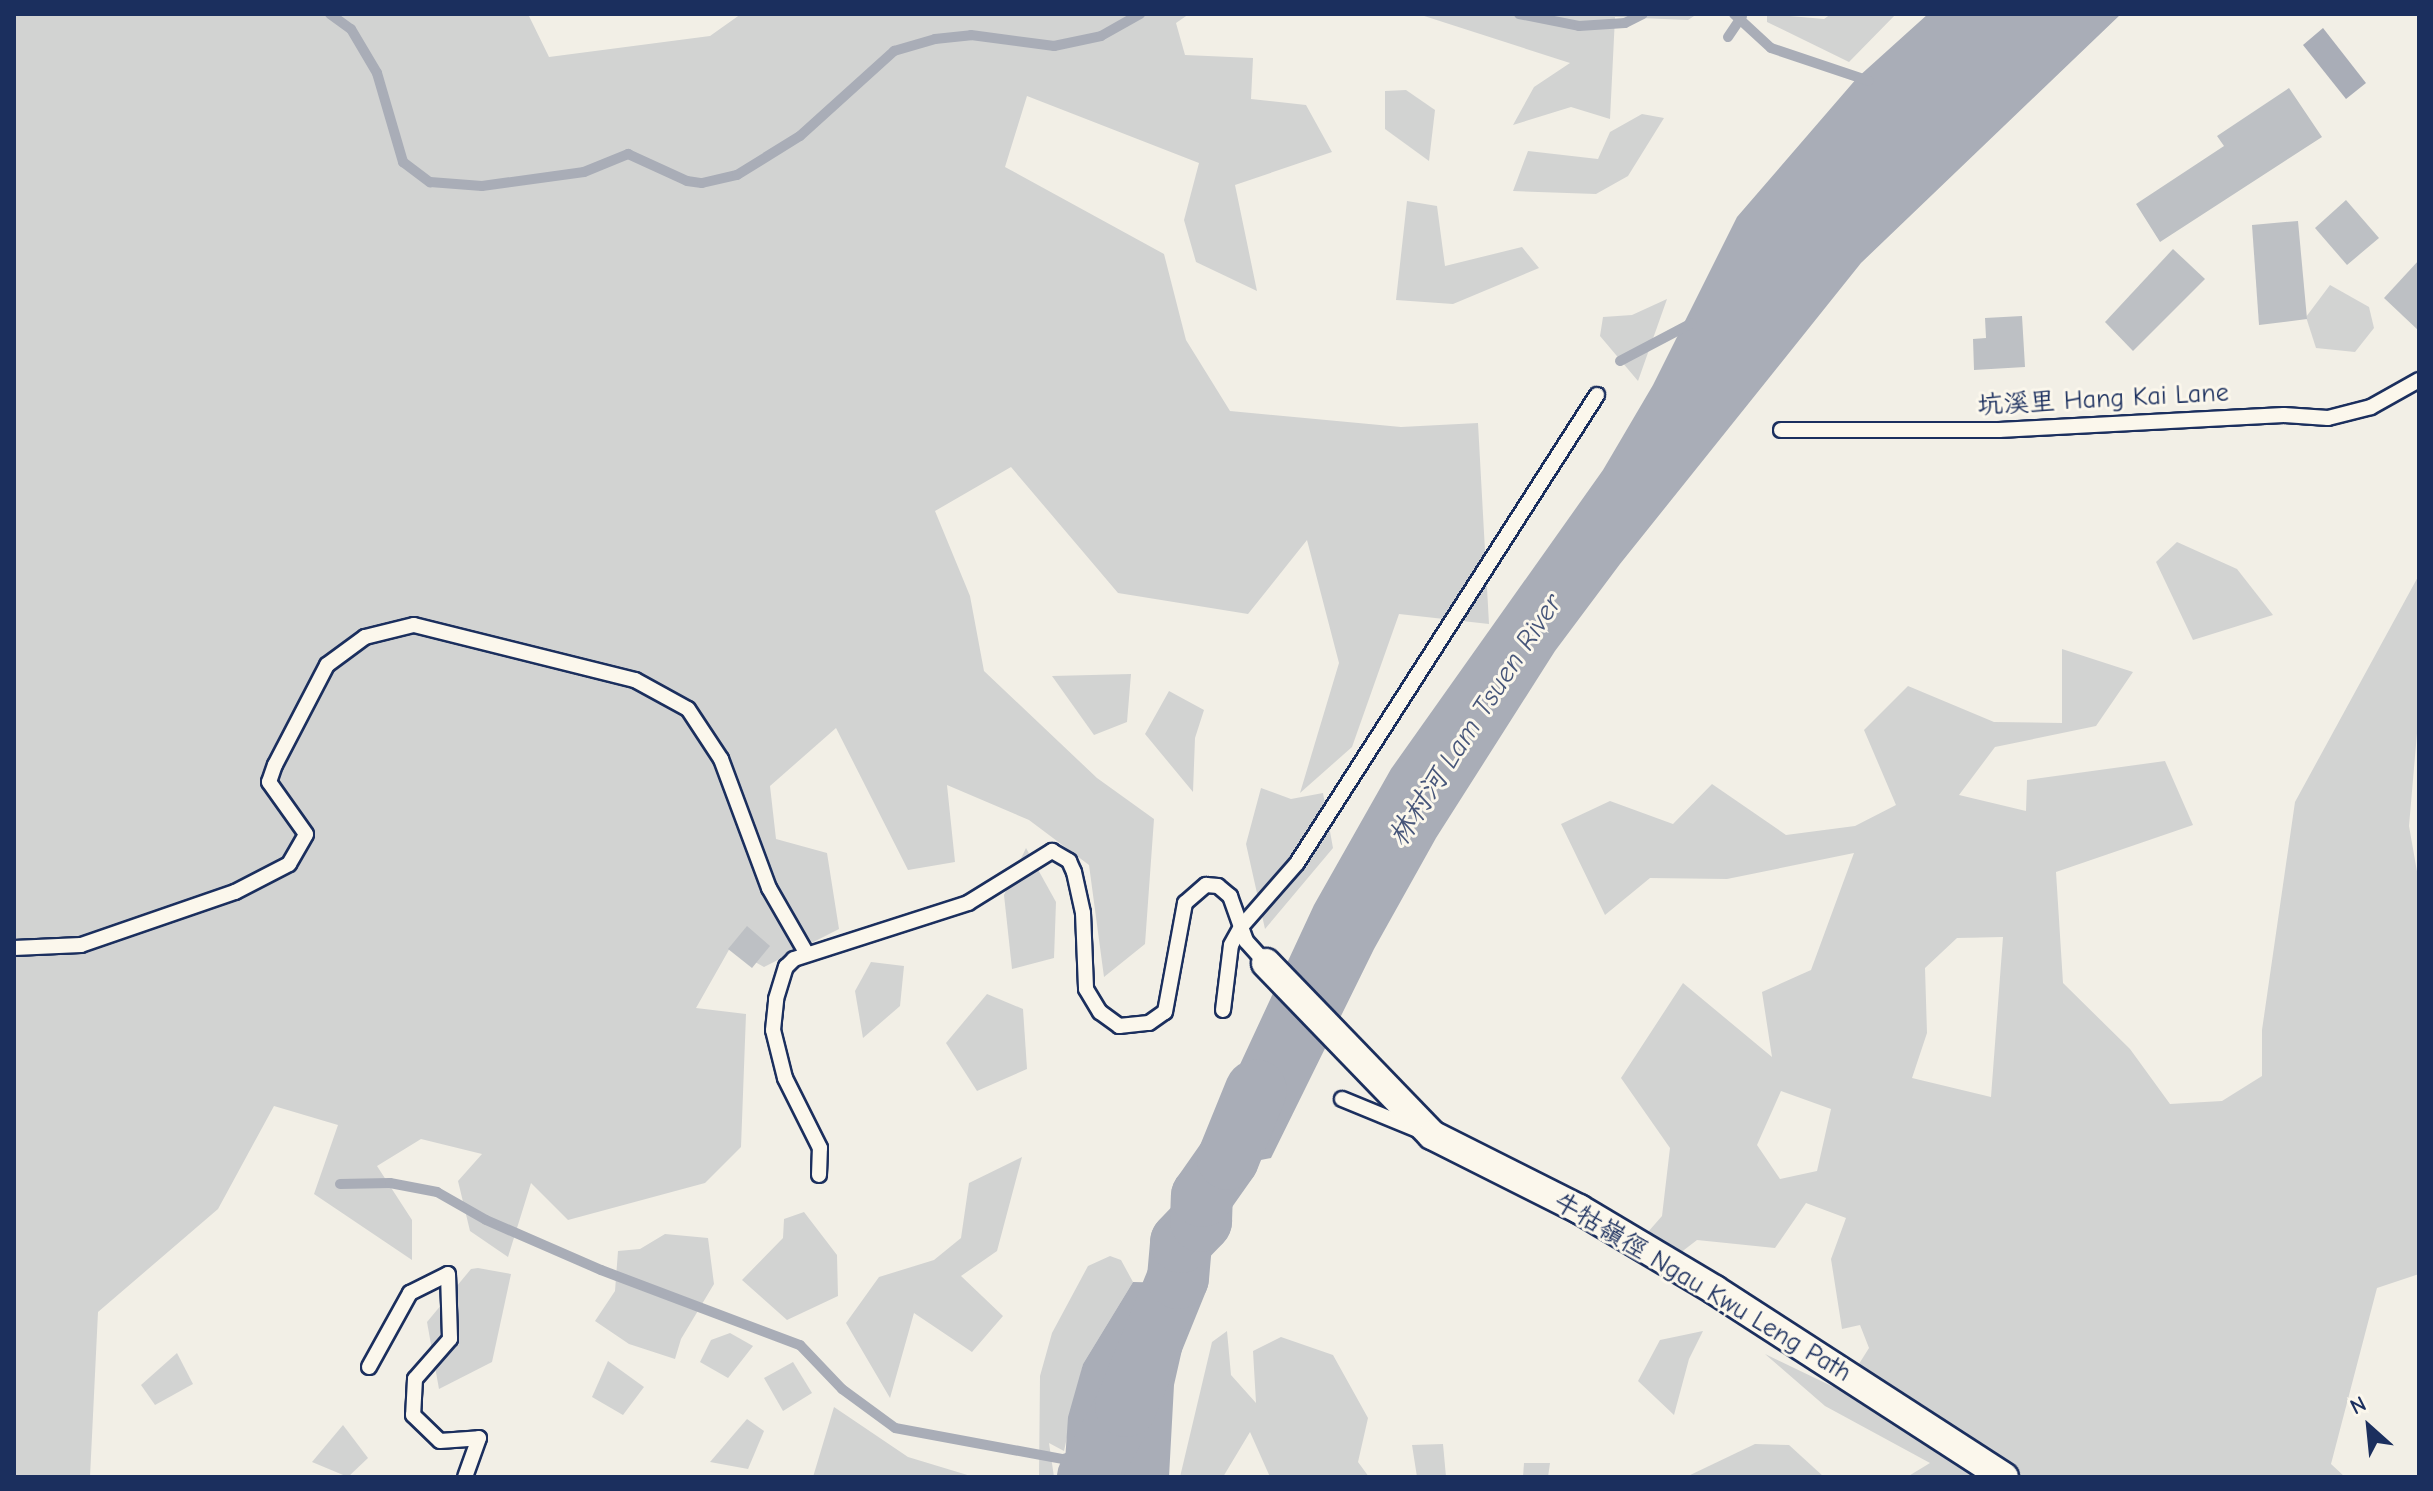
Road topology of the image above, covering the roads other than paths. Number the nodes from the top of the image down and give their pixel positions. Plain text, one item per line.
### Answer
1 (2419, 380) edge
2 (1597, 395) dead end
3 (1781, 430) dead end
4 (1241, 927) junction
5 (14, 948) edge
6 (807, 954) junction
7 (1266, 963) joint
8 (1223, 1010) dead end
9 (1342, 1099) dead end
10 (1432, 1135) junction
11 (819, 1175) dead end
12 (369, 1367) dead end
13 (465, 1477) edge
14 (2004, 1477) edge

1 - 3 lane, 坑溪里 Hang Kai Lane
2 - 4 lane
4 - 6 lane
4 - 7 lane
4 - 8 lane
5 - 6 lane
6 - 11 lane
7 - 10 street, 牛牯嶺徑 Ngau Kwu Leng Path
9 - 10 lane
10 - 14 street, 牛牯嶺徑 Ngau Kwu Leng Path
12 - 13 lane

